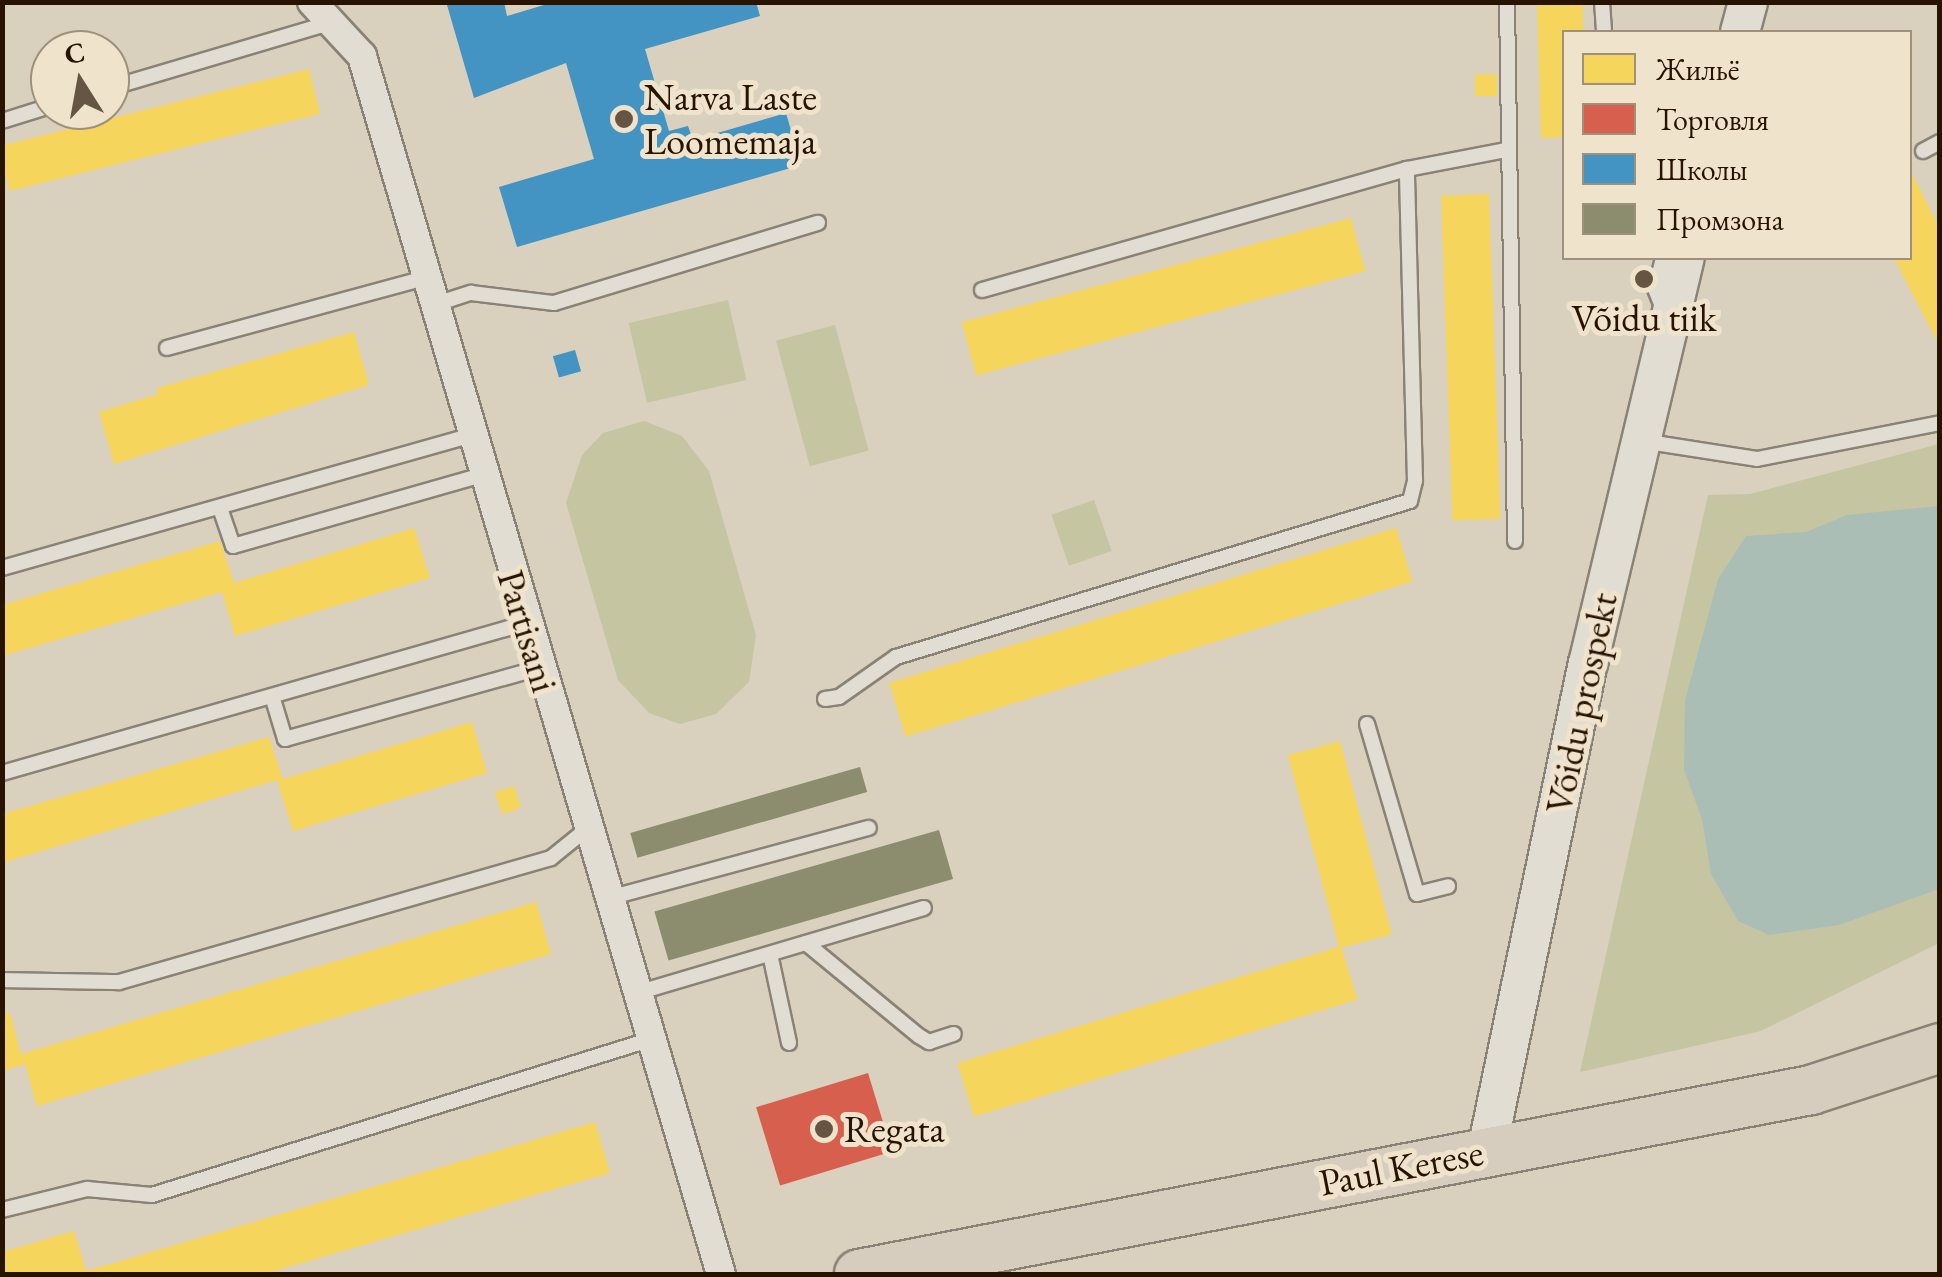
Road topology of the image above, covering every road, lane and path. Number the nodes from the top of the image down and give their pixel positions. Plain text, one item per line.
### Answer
1 (1507, 2) edge
2 (1602, 2) edge
3 (1748, 2) edge
4 (319, 13) edge
5 (1604, 30) edge
6 (1741, 30) edge
7 (130, 81) edge
8 (30, 112) edge
9 (2, 120) edge
10 (1940, 142) edge
11 (1506, 150) junction
12 (1922, 151) dead end
13 (1407, 169) junction
14 (818, 223) dead end
15 (1662, 260) edge
16 (1685, 260) edge
17 (982, 290) dead end
18 (429, 292) junction
19 (1669, 325) junction
20 (167, 348) dead end
21 (1940, 424) edge
22 (470, 436) junction
23 (1641, 441) junction
24 (482, 475) junction
25 (220, 508) junction
26 (1515, 541) dead end
27 (2, 568) edge
28 (526, 623) junction
29 (540, 668) junction
30 (272, 696) junction
31 (825, 698) dead end
32 (1367, 724) dead end
33 (2, 773) edge
34 (588, 828) junction
35 (868, 828) dead end
36 (1448, 886) dead end
37 (608, 898) junction
38 (924, 908) dead end
39 (806, 944) junction
40 (770, 954) junction
41 (2, 980) edge
42 (640, 992) junction
43 (954, 1034) dead end
44 (655, 1038) junction
45 (789, 1043) dead end
46 (1940, 1048) edge
47 (1486, 1150) junction
48 (2, 1210) edge
49 (721, 1274) edge
50 (859, 1274) edge

1 - 11 lane
2 - 5 lane
3 - 6 street
4 - 7 lane
4 - 18 street, Partisani
8 - 9 lane
10 - 12 lane
11 - 13 lane
11 - 26 lane
13 - 17 lane
13 - 31 lane
14 - 18 lane
15 - 19 lane
16 - 19 street, Võidu prospekt
18 - 20 lane
18 - 22 street, Partisani
19 - 23 street, Võidu prospekt
21 - 23 lane
22 - 24 street, Partisani
22 - 25 lane
23 - 47 street, Võidu prospekt
24 - 25 lane
24 - 28 street, Partisani
25 - 27 lane
28 - 29 street, Partisani
28 - 30 lane
29 - 30 lane
29 - 34 street, Partisani
30 - 33 lane
32 - 36 lane
34 - 37 street, Partisani
34 - 41 lane
35 - 37 lane
37 - 42 street, Partisani
38 - 39 lane
39 - 40 lane
39 - 43 lane
40 - 42 lane
40 - 45 lane
42 - 44 street, Partisani
44 - 48 lane
44 - 49 street, Partisani
46 - 47 highway, Paul Kerese
47 - 50 highway, Paul Kerese

